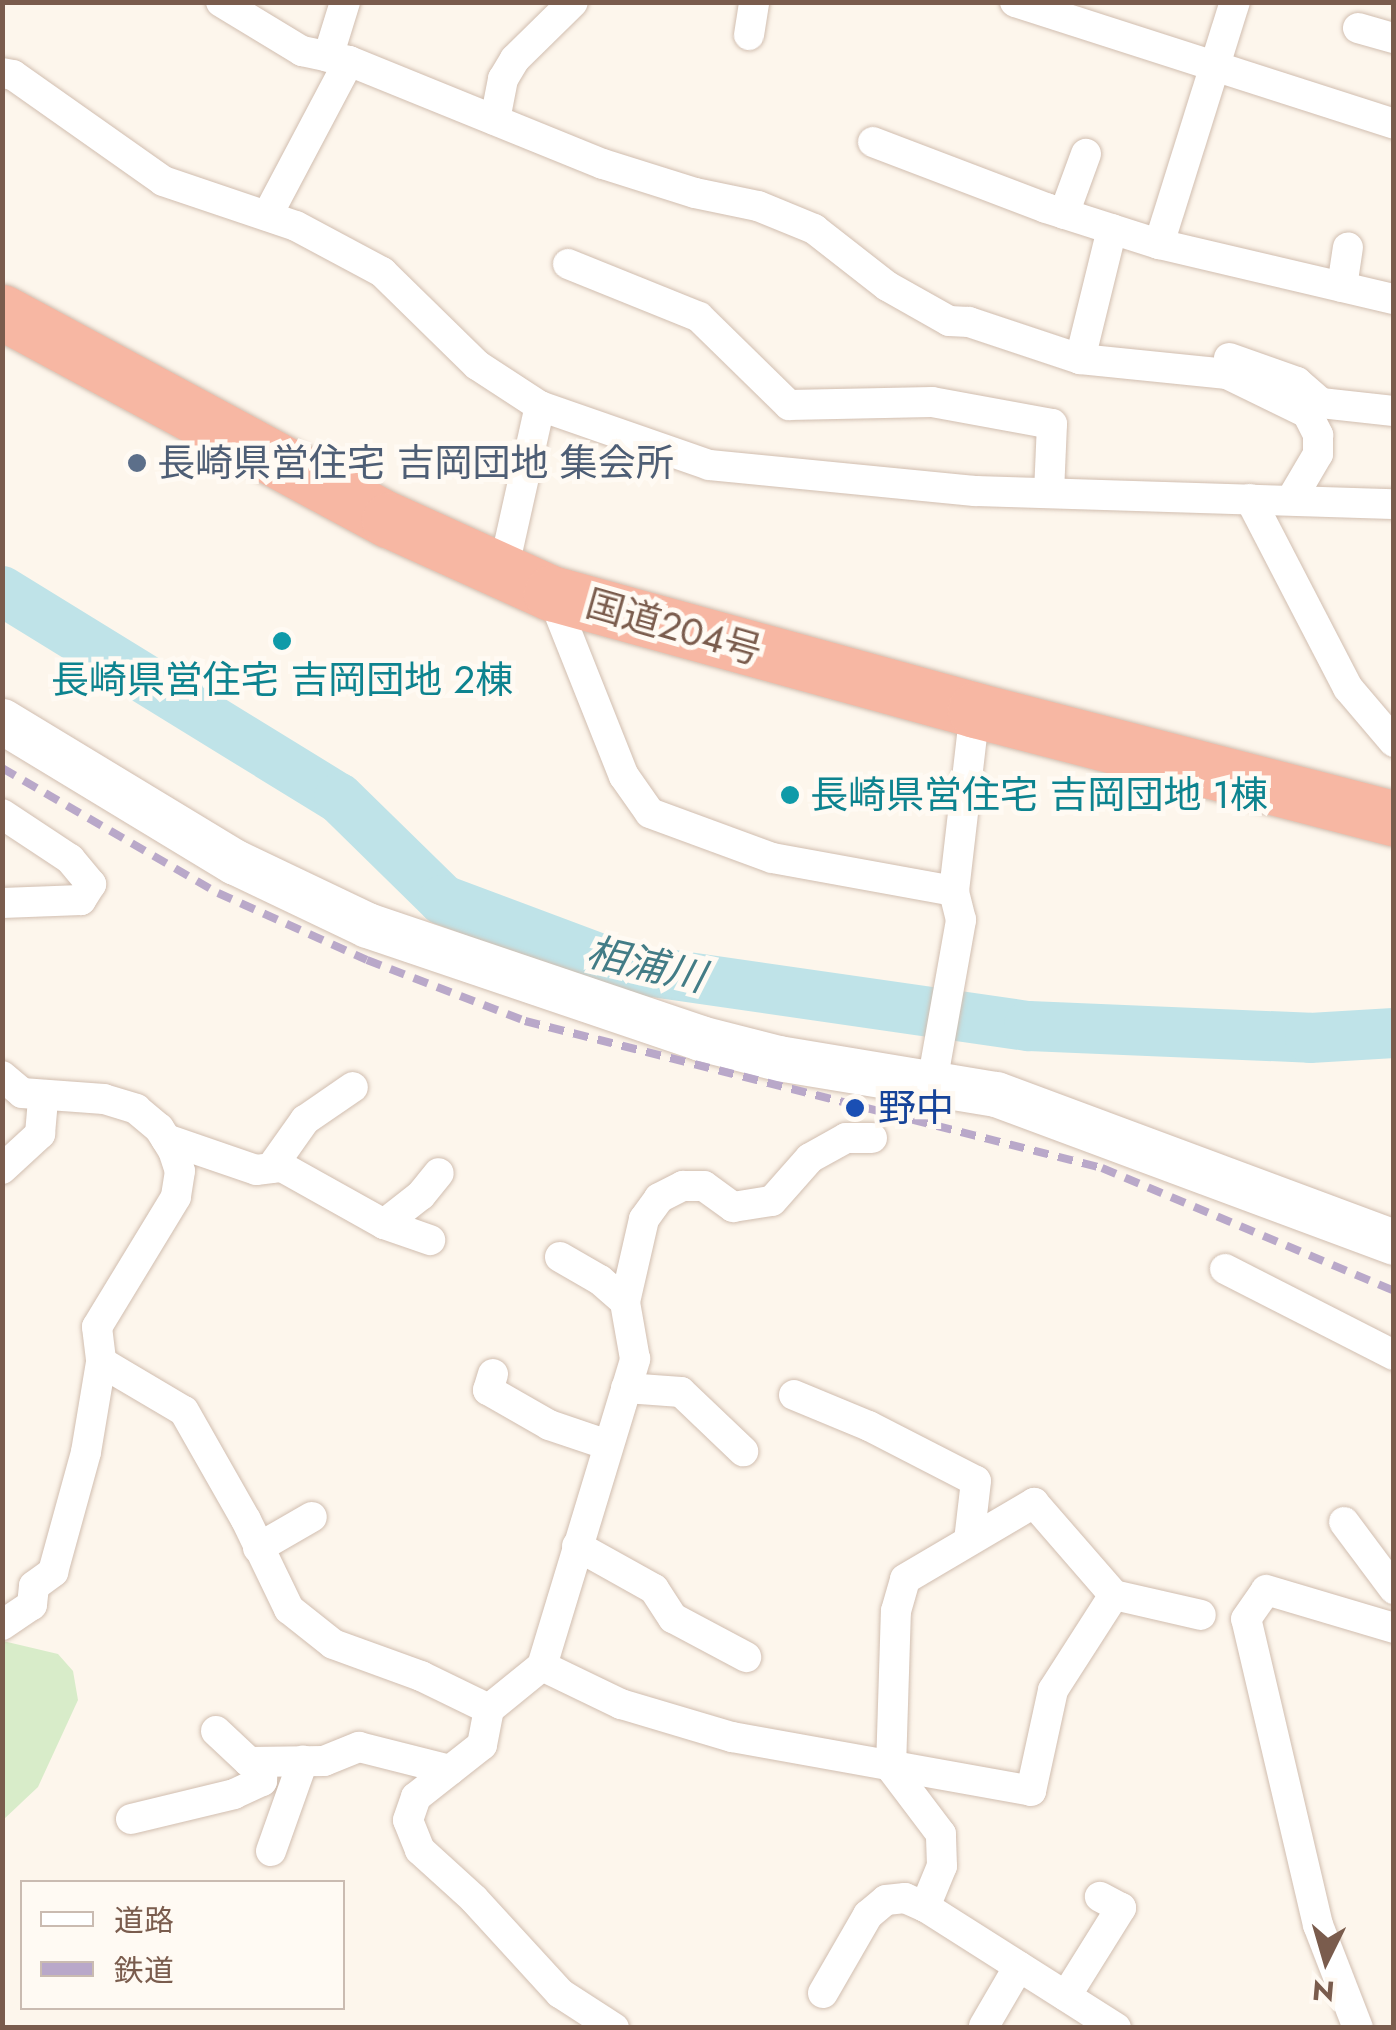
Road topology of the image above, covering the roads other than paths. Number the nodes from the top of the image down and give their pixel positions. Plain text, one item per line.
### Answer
1 (221, 2) edge
2 (346, 2) edge
3 (573, 2) edge
4 (754, 2) edge
5 (1015, 2) edge
6 (1235, 2) edge
7 (1358, 28) dead end
8 (749, 35) dead end
9 (1394, 38) edge
10 (338, 59) junction
11 (1215, 68) junction
12 (2, 74) edge
13 (494, 120) junction
14 (1394, 124) edge
15 (873, 142) dead end
16 (1086, 154) dead end
17 (1064, 214) junction
18 (267, 216) junction
19 (1112, 229) junction
20 (1160, 244) junction
21 (1348, 247) dead end
22 (568, 264) dead end
23 (1342, 286) junction
24 (1394, 299) edge
25 (2, 312) edge
26 (1090, 351) junction
27 (540, 406) junction
28 (1394, 412) edge
29 (1049, 493) junction
30 (1250, 499) junction
31 (1292, 500) junction
32 (1394, 504) edge
33 (527, 582) junction
34 (975, 710) junction
35 (2, 721) edge
36 (1394, 742) edge
37 (2, 814) edge
38 (1394, 818) edge
39 (2, 904) edge
40 (957, 906) junction
41 (936, 1064) junction
42 (2, 1076) edge
43 (353, 1087) dead end
44 (43, 1096) junction
45 (872, 1138) dead end
46 (166, 1139) junction
47 (2, 1168) edge
48 (271, 1168) junction
49 (439, 1173) dead end
50 (384, 1224) junction
51 (430, 1240) dead end
52 (1394, 1242) edge
53 (560, 1257) dead end
54 (1225, 1269) dead end
55 (625, 1302) junction
56 (1394, 1355) edge
57 (100, 1362) junction
58 (493, 1374) dead end
59 (626, 1388) junction
60 (794, 1394) dead end
61 (608, 1445) junction
62 (743, 1450) dead end
63 (312, 1517) dead end
64 (1344, 1522) dead end
65 (970, 1540) junction
66 (577, 1546) junction
67 (258, 1548) junction
68 (1394, 1589) edge
69 (1114, 1595) junction
70 (1201, 1616) dead end
71 (2, 1624) edge
72 (1394, 1628) edge
73 (746, 1657) dead end
74 (542, 1666) junction
75 (489, 1709) junction
76 (216, 1731) dead end
77 (303, 1761) junction
78 (263, 1762) junction
79 (890, 1768) junction
80 (450, 1770) junction
81 (132, 1820) dead end
82 (270, 1851) dead end
83 (1100, 1897) dead end
84 (925, 1907) junction
85 (1018, 1966) junction
86 (823, 1993) dead end
87 (1066, 1996) junction
88 (984, 2026) edge
89 (614, 2028) edge
90 (1116, 2028) edge
91 (1358, 2028) edge

1 - 10 street
2 - 10 street
3 - 13 street
4 - 8 street
5 - 11 street
6 - 11 street
7 - 9 street
10 - 13 street
10 - 18 street
11 - 14 street
11 - 20 street
12 - 18 street
13 - 26 street
15 - 17 street
16 - 17 street
17 - 19 street
18 - 27 street
19 - 20 street
19 - 26 street
20 - 23 street
21 - 23 street
22 - 29 street
23 - 24 street
25 - 33 highway, 国道204号
26 - 28 street
26 - 31 street
27 - 29 street
27 - 33 street
29 - 30 street
30 - 31 street
30 - 36 street
31 - 32 street
33 - 34 highway, 国道204号
33 - 40 street
34 - 38 highway, 国道204号
34 - 40 street
35 - 41 street
37 - 39 street
40 - 41 street
41 - 52 street
42 - 44 street
43 - 48 street
44 - 46 street
44 - 47 street
45 - 55 street
46 - 48 street
46 - 57 street
48 - 50 street
49 - 50 street
50 - 51 street
53 - 55 street
54 - 56 street
55 - 59 street
57 - 67 street
57 - 71 street
58 - 61 street
59 - 61 street
59 - 62 street
60 - 65 street
61 - 66 street
63 - 67 street
64 - 68 street
65 - 69 street
65 - 79 street
66 - 73 street
66 - 74 street
67 - 75 street
69 - 70 street
69 - 79 street
72 - 91 street
74 - 75 street
74 - 79 street
75 - 80 street
76 - 78 street
77 - 78 street
77 - 80 street
77 - 82 street
78 - 81 street
79 - 84 street
80 - 89 street
83 - 87 street
84 - 85 street
84 - 86 street
85 - 87 street
85 - 88 street
87 - 90 street

